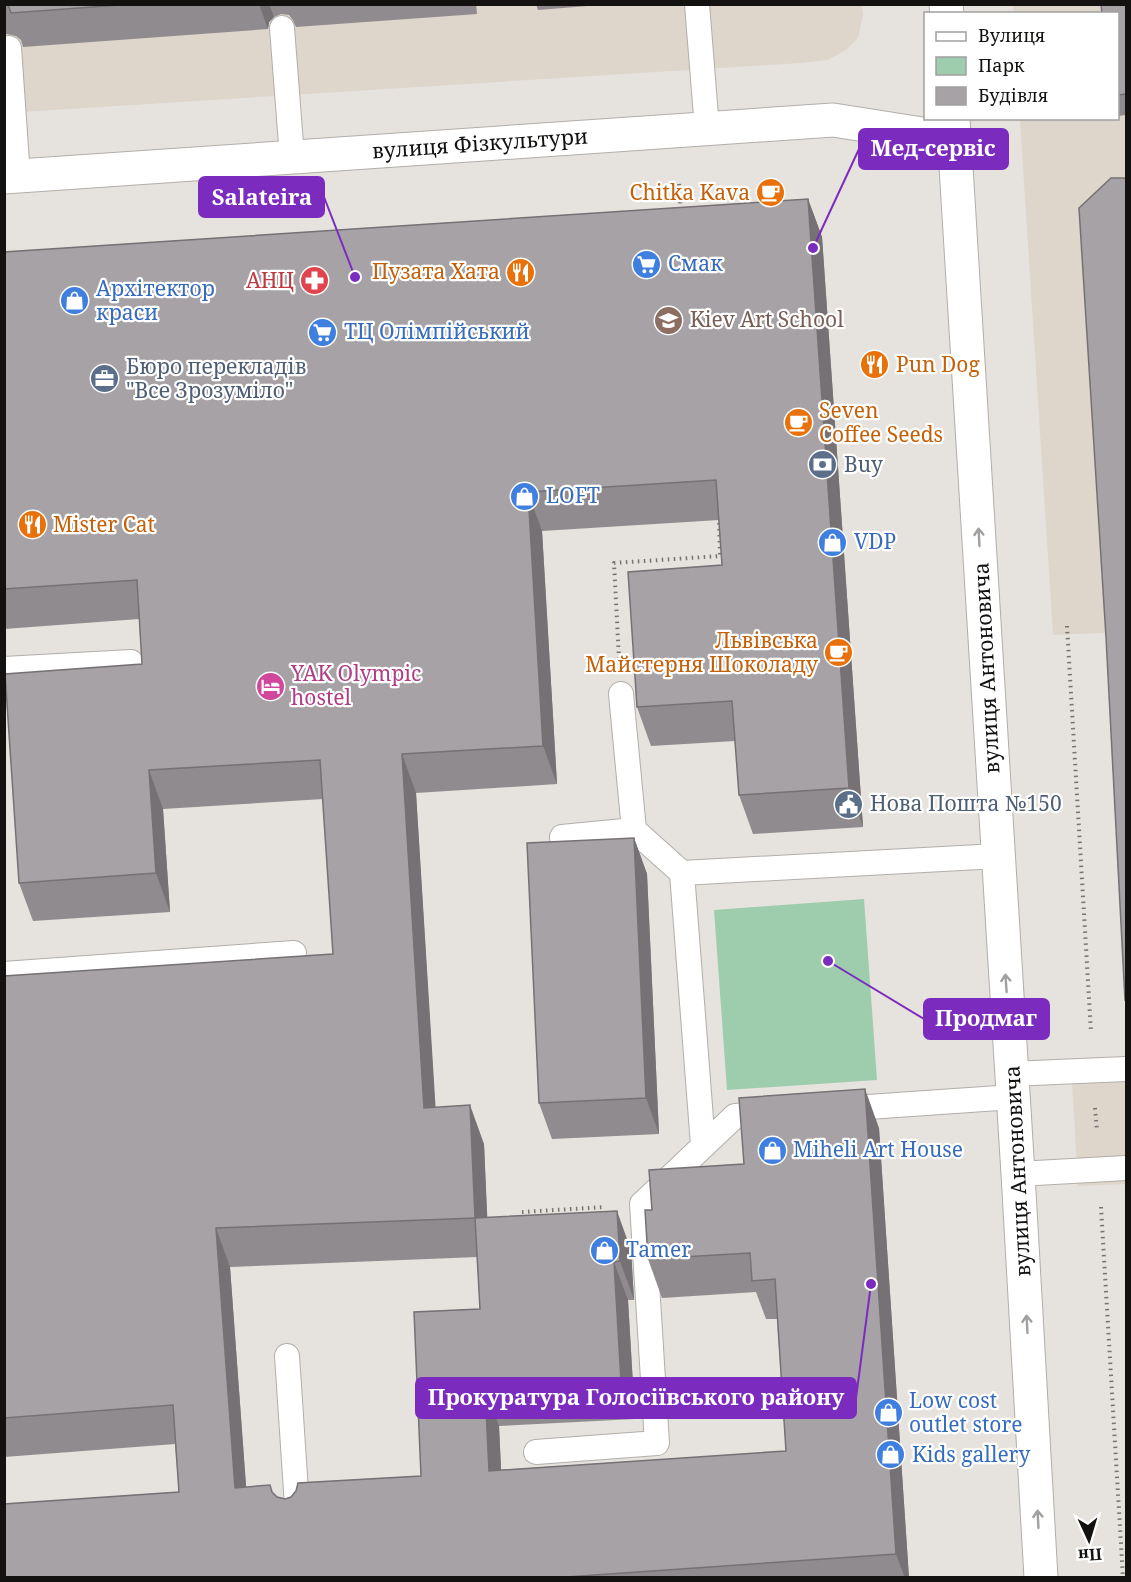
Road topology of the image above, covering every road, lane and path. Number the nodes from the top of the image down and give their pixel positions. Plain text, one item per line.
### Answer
1 (697, 4) edge
2 (282, 28) dead end
3 (9, 48) edge
4 (707, 129) junction
5 (954, 129) edge
6 (292, 157) junction
7 (11, 176) edge
8 (679, 184) dead end
9 (682, 215) edge
10 (719, 514) edge
11 (1067, 626) dead end
12 (131, 662) edge
13 (4, 669) edge
14 (621, 694) joint
15 (634, 830) junction
16 (562, 837) dead end
17 (998, 856) junction
18 (682, 873) junction
19 (294, 953) dead end
20 (4, 974) edge
21 (1126, 1069) edge
22 (1093, 1070) junction
23 (1012, 1086) junction
24 (703, 1145) junction
25 (1126, 1168) edge
26 (1018, 1174) junction
27 (642, 1204) junction
28 (522, 1212) dead end
29 (1106, 1280) dead end
30 (287, 1356) dead end
31 (536, 1452) dead end
32 (298, 1523) edge
33 (1041, 1578) edge
34 (1123, 1578) edge

1 - 4 lane
2 - 6 lane
3 - 7 lane
4 - 5 main road, вулиця Фізкультури
4 - 6 main road, вулиця Фізкультури
17 -> 5 main road, вулиця Антоновича
6 - 7 main road, вулиця Фізкультури
8 - 9 path
10 - 14 path
11 - 22 path
12 - 13 lane
14 - 15 lane
15 - 16 lane
15 - 18 lane
17 - 18 lane
23 -> 17 main road, вулиця Антоновича
18 - 24 lane
19 - 20 lane
21 - 22 lane
22 - 23 lane
23 - 24 lane
23 - 26 main road, вулиця Антоновича
24 - 27 lane
25 - 26 lane
33 -> 26 main road, вулиця Антоновича
27 - 28 path
27 - 31 lane
29 - 34 path
30 - 32 lane

